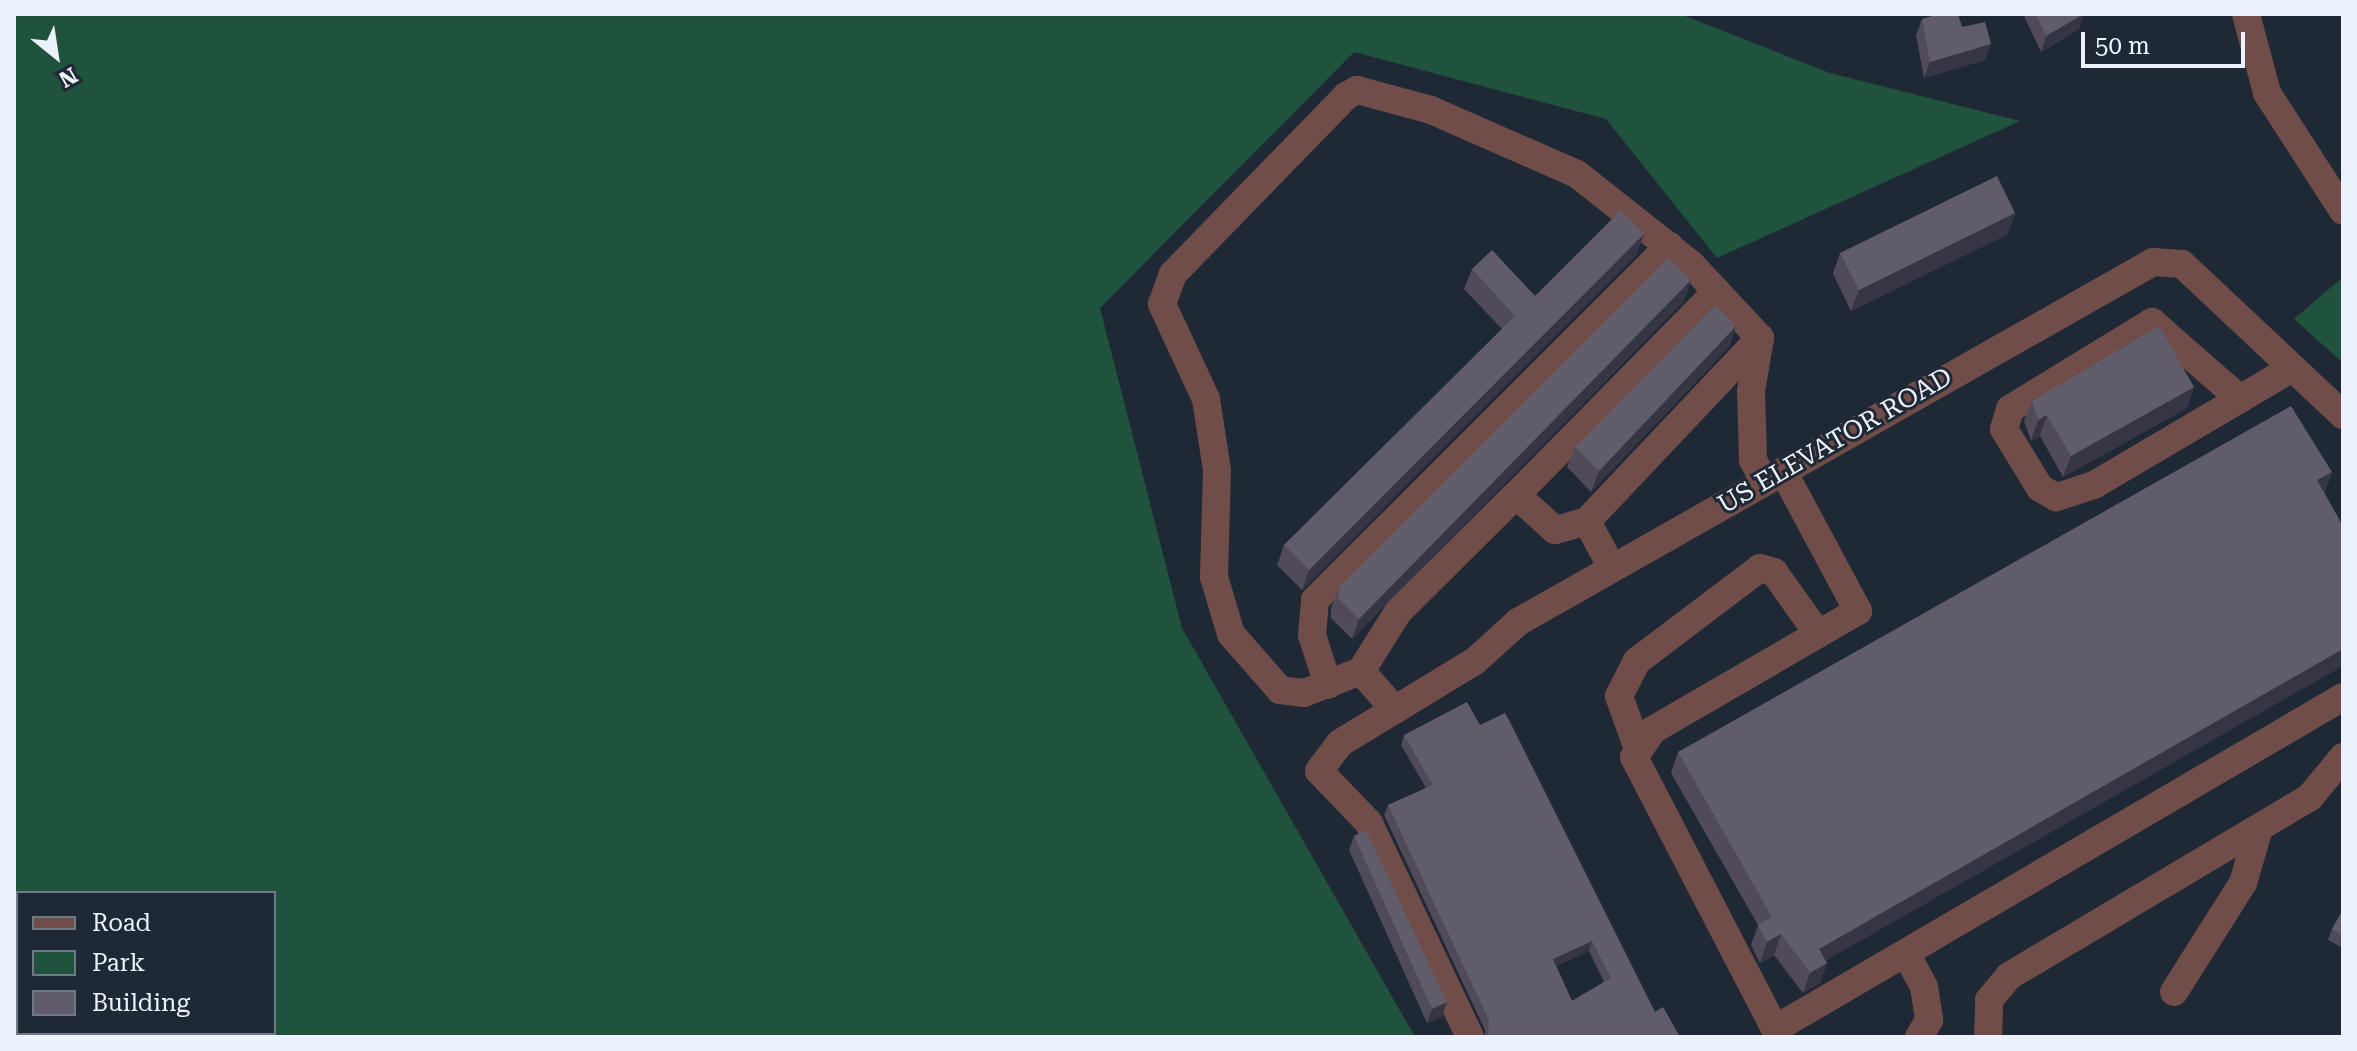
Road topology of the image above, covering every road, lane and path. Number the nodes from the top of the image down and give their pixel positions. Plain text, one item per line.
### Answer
1 (2246, 14) edge
2 (2343, 211) edge
3 (1669, 246) junction
4 (1717, 291) junction
5 (1760, 338) junction
6 (2292, 368) junction
7 (2240, 399) junction
8 (2343, 415) edge
9 (1774, 476) junction
10 (1516, 495) junction
11 (1587, 521) junction
12 (1612, 568) junction
13 (1818, 634) junction
14 (1361, 671) junction
15 (1328, 685) junction
16 (2343, 697) edge
17 (1395, 710) junction
18 (1637, 746) junction
19 (2343, 757) edge
20 (2259, 828) junction
21 (1907, 955) junction
22 (2174, 992) dead end
23 (1470, 1037) edge
24 (1919, 1037) edge
25 (1988, 1037) edge

1 - 2 street
3 - 4 street
3 - 15 street
3 - 15 street
4 - 5 street
4 - 10 street
5 - 9 street
5 - 11 street
6 - 7 street
6 - 8 street
6 - 9 street, US ELEVATOR ROAD
7 - 7 street
9 - 12 street, US ELEVATOR ROAD
9 - 13 street
10 - 11 street
10 - 14 street
11 - 12 street
12 - 17 street, US ELEVATOR ROAD
13 - 18 street
13 - 18 street
14 - 15 street
14 - 17 street
16 - 21 street
17 - 23 street, US ELEVATOR ROAD
18 - 21 street
19 - 20 street
20 - 22 street
20 - 25 street
21 - 24 street

